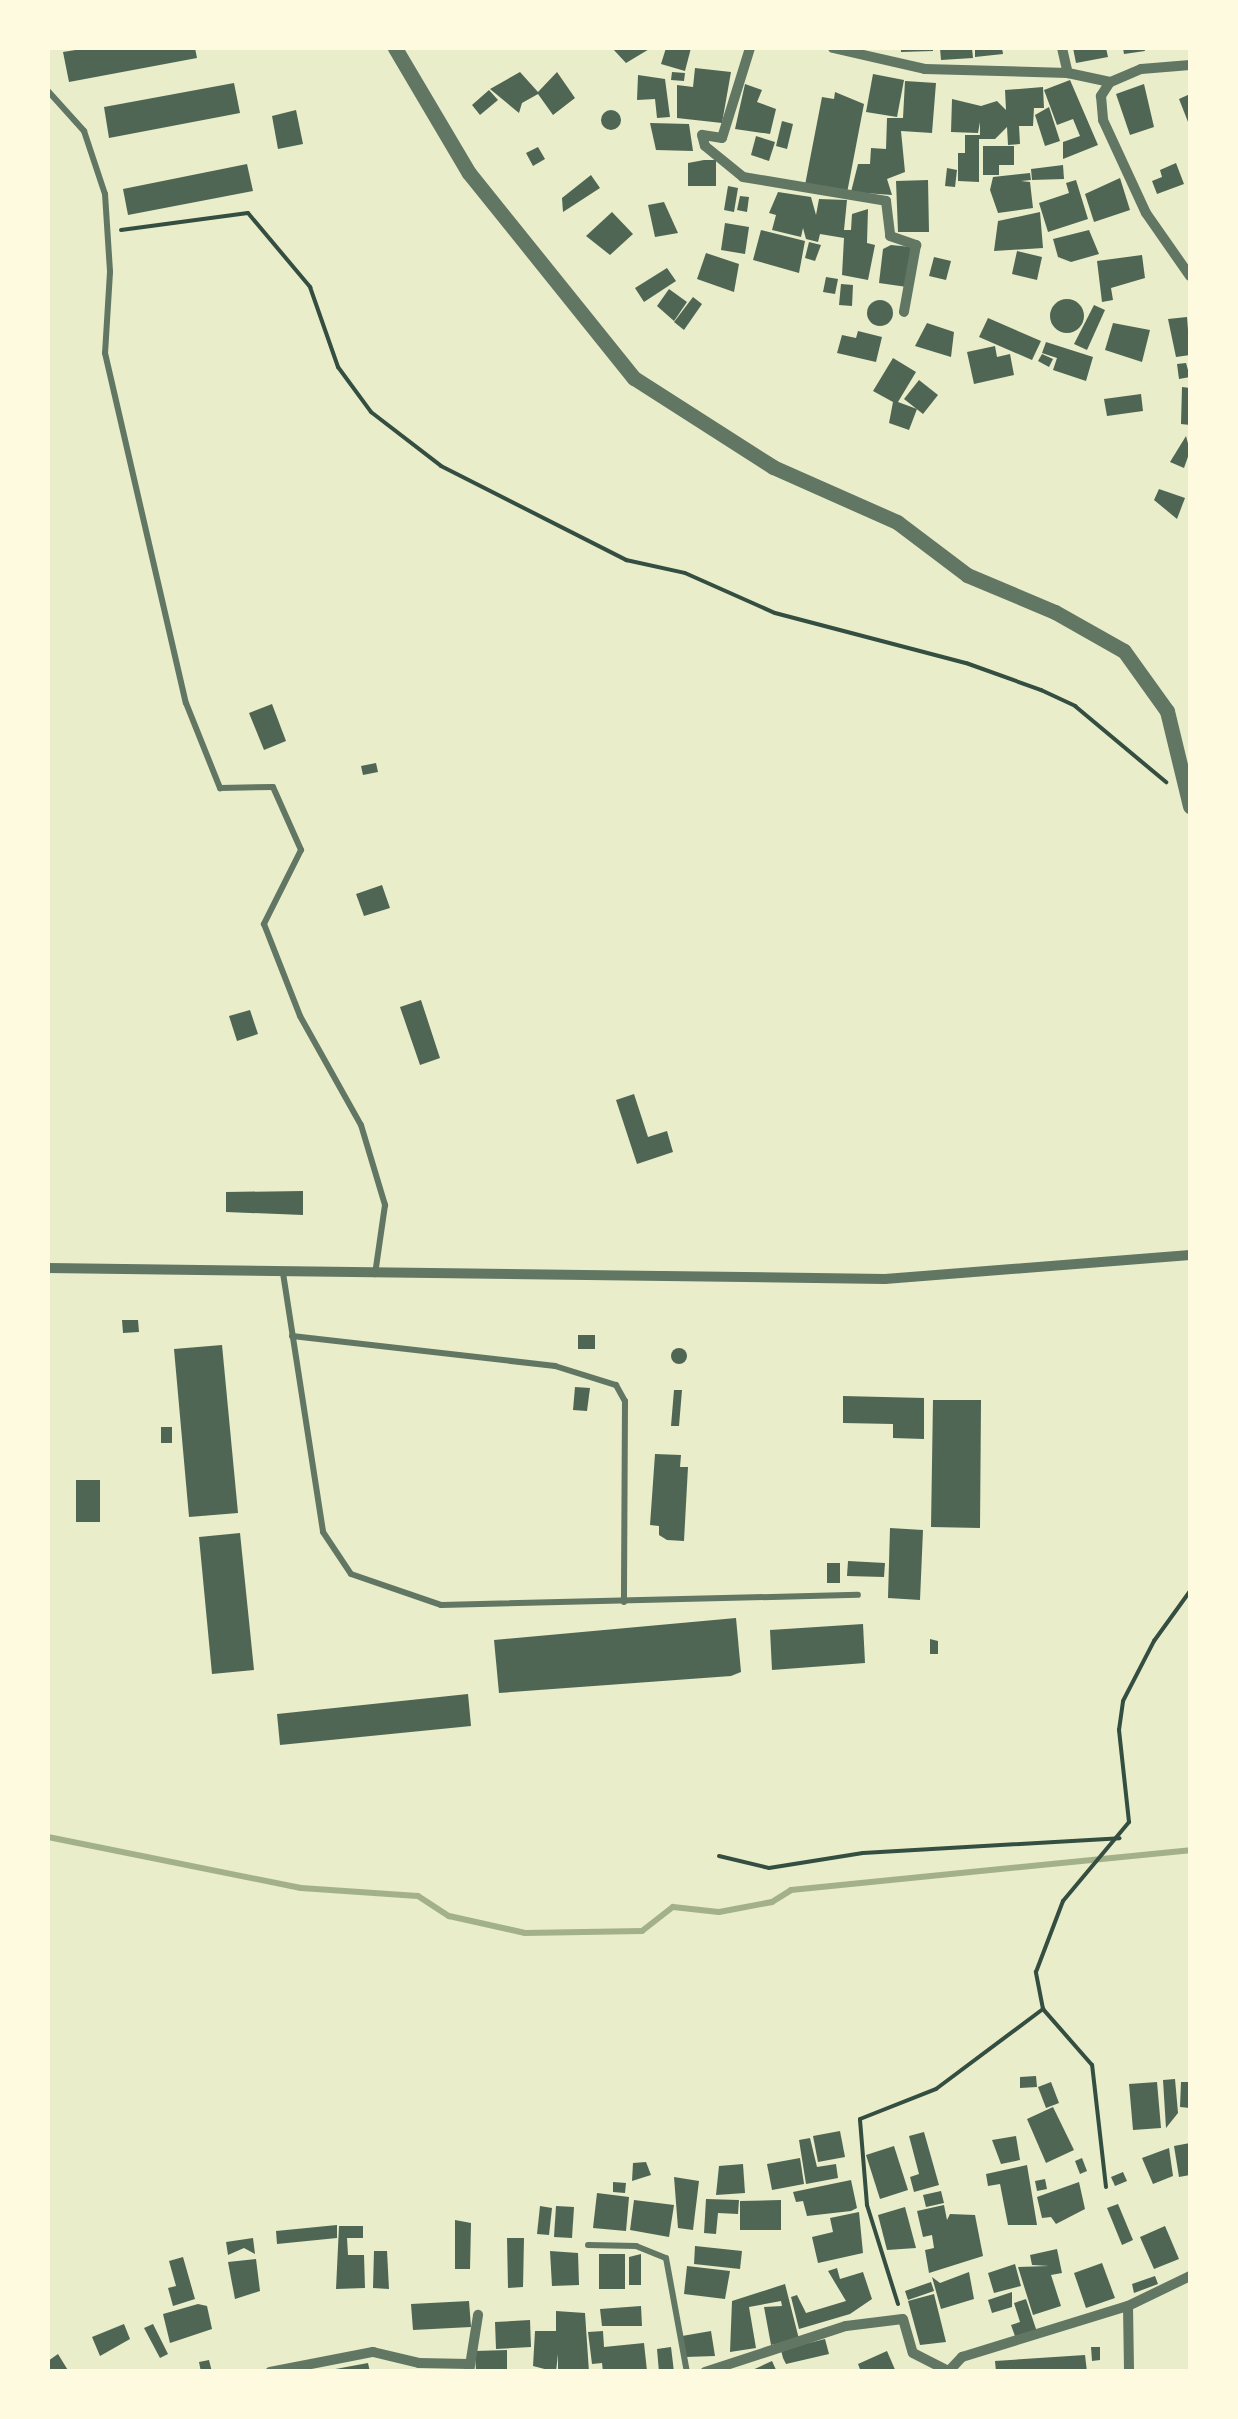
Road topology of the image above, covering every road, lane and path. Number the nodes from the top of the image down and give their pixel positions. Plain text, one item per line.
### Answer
1 (395, 48) edge
2 (750, 48) edge
3 (833, 48) edge
4 (1062, 48) edge
5 (1190, 65) edge
6 (1068, 73) junction
7 (1110, 82) junction
8 (48, 91) edge
9 (106, 232) junction
10 (1190, 276) edge
11 (904, 312) dead end
12 (1190, 802) edge
13 (1190, 1255) edge
14 (48, 1268) edge
15 (283, 1273) junction
16 (374, 1275) junction
17 (292, 1336) junction
18 (1190, 1591) edge
19 (858, 1595) dead end
20 (624, 1602) junction
21 (1120, 1838) junction
22 (719, 1856) dead end
23 (1043, 2010) junction
24 (1106, 2188) dead end
25 (588, 2245) dead end
26 (1190, 2276) edge
27 (1128, 2306) junction
28 (478, 2315) dead end
29 (903, 2319) junction
30 (469, 2368) edge
31 (948, 2371) edge
32 (270, 2372) edge
33 (687, 2372) edge
34 (705, 2372) edge
35 (1130, 2372) edge

1 - 12 street
2 - 11 street
3 - 6 street
4 - 6 street
5 - 7 street
6 - 7 street
7 - 10 street
8 - 9 lane
9 - 12 path
9 - 16 lane
13 - 16 street
14 - 15 street
15 - 16 street
15 - 17 lane
17 - 20 lane
17 - 20 lane
18 - 21 path
19 - 20 lane
21 - 22 path
21 - 23 path
23 - 24 path
23 - 29 path
25 - 33 lane
26 - 27 street
27 - 31 street
27 - 35 street
28 - 30 street
29 - 31 street
29 - 34 street
30 - 32 street

